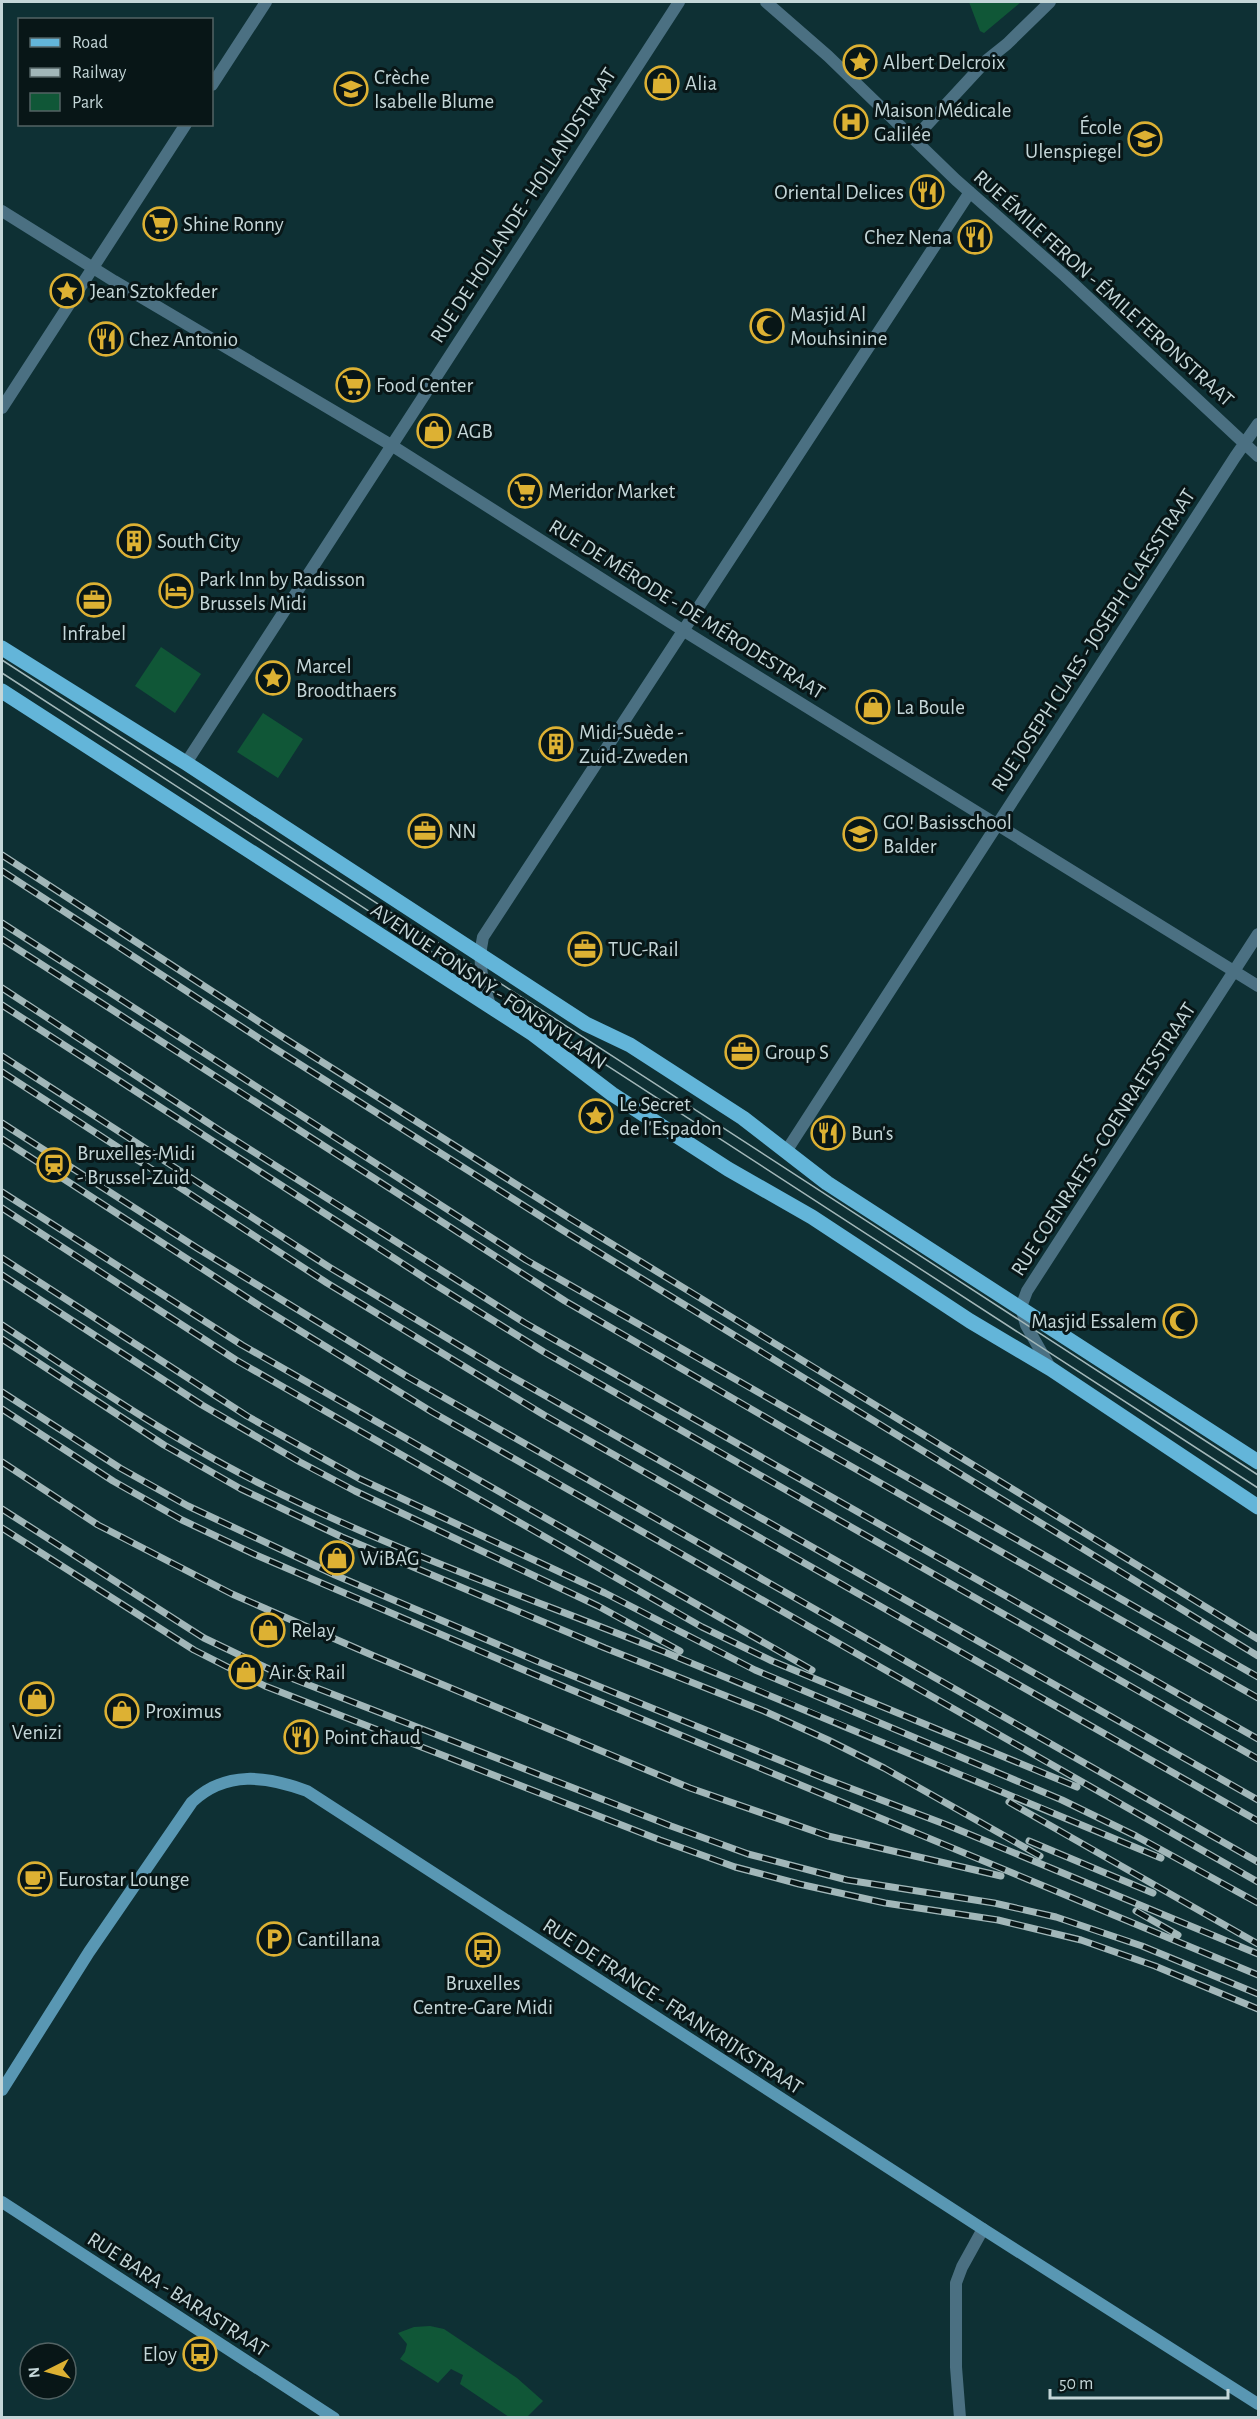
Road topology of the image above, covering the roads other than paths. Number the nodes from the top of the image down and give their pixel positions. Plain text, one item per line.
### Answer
1 (266, 2) edge
2 (678, 2) edge
3 (766, 2) edge
4 (1050, 2) edge
5 (213, 83) edge
6 (185, 126) edge
7 (914, 138) junction
8 (970, 192) junction
9 (2, 211) edge
10 (92, 268) junction
11 (2, 408) edge
12 (1258, 424) edge
13 (1245, 443) junction
14 (391, 445) junction
15 (1258, 456) edge
16 (684, 631) junction
17 (2, 648) edge
18 (2, 691) edge
19 (186, 763) junction
20 (996, 825) junction
21 (1258, 934) edge
22 (479, 954) junction
23 (1235, 971) junction
24 (1258, 986) edge
25 (491, 1008) junction
26 (787, 1150) junction
27 (1021, 1307) junction
28 (1051, 1369) junction
29 (1258, 1462) edge
30 (1258, 1507) edge
31 (2, 2090) edge
32 (2, 2202) edge
33 (983, 2229) junction
34 (1258, 2404) edge
35 (334, 2418) edge
36 (960, 2418) edge

1 - 5 street
2 - 14 street, RUE DE HOLLANDE - HOLLANDSTRAAT
3 - 7 street, RUE ÉMILE FERON - ÉMILE FERONSTRAAT
4 - 7 street
6 - 10 street
7 - 8 street, RUE ÉMILE FERON - ÉMILE FERONSTRAAT
8 - 13 street, RUE ÉMILE FERON - ÉMILE FERONSTRAAT
8 - 16 street
9 - 10 street, RUE DE MÉRODE - DE MÉRODESTRAAT
10 - 11 street
10 - 14 street, RUE DE MÉRODE - DE MÉRODESTRAAT
12 - 13 street, RUE JOSEPH CLAES - JOSEPH CLAESSTRAAT
13 - 15 street, RUE ÉMILE FERON - ÉMILE FERONSTRAAT
13 - 20 street, RUE JOSEPH CLAES - JOSEPH CLAESSTRAAT
14 - 16 street, RUE DE MÉRODE - DE MÉRODESTRAAT
14 - 19 street, RUE DE HOLLANDE - HOLLANDSTRAAT
16 - 20 street, RUE DE MÉRODE - DE MÉRODESTRAAT
16 - 22 street
17 - 19 main road, AVENUE FONSNY - FONSNYLAAN
18 - 25 main road, AVENUE FONSNY - FONSNYLAAN
19 - 22 main road, AVENUE FONSNY - FONSNYLAAN
20 - 23 street, RUE DE MÉRODE - DE MÉRODESTRAAT
20 - 26 street, RUE JOSEPH CLAES - JOSEPH CLAESSTRAAT
21 - 23 street, RUE COENRAETS - COENRAETSSTRAAT
22 - 25 street
22 - 26 main road, AVENUE FONSNY - FONSNYLAAN
23 - 24 street, RUE DE MÉRODE - DE MÉRODESTRAAT
23 - 27 street, RUE COENRAETS - COENRAETSSTRAAT
25 - 28 main road, AVENUE FONSNY - FONSNYLAAN
26 - 27 main road, AVENUE FONSNY - FONSNYLAAN
27 - 28 street, RUE COENRAETS - COENRAETSSTRAAT
27 - 29 main road, AVENUE FONSNY - FONSNYLAAN
28 - 30 main road, AVENUE FONSNY - FONSNYLAAN
31 - 33 street, RUE DE FRANCE - FRANKRIJKSTRAAT
32 - 35 street, RUE BARA - BARASTRAAT
33 - 34 street, RUE DE FRANCE - FRANKRIJKSTRAAT
33 - 36 street

